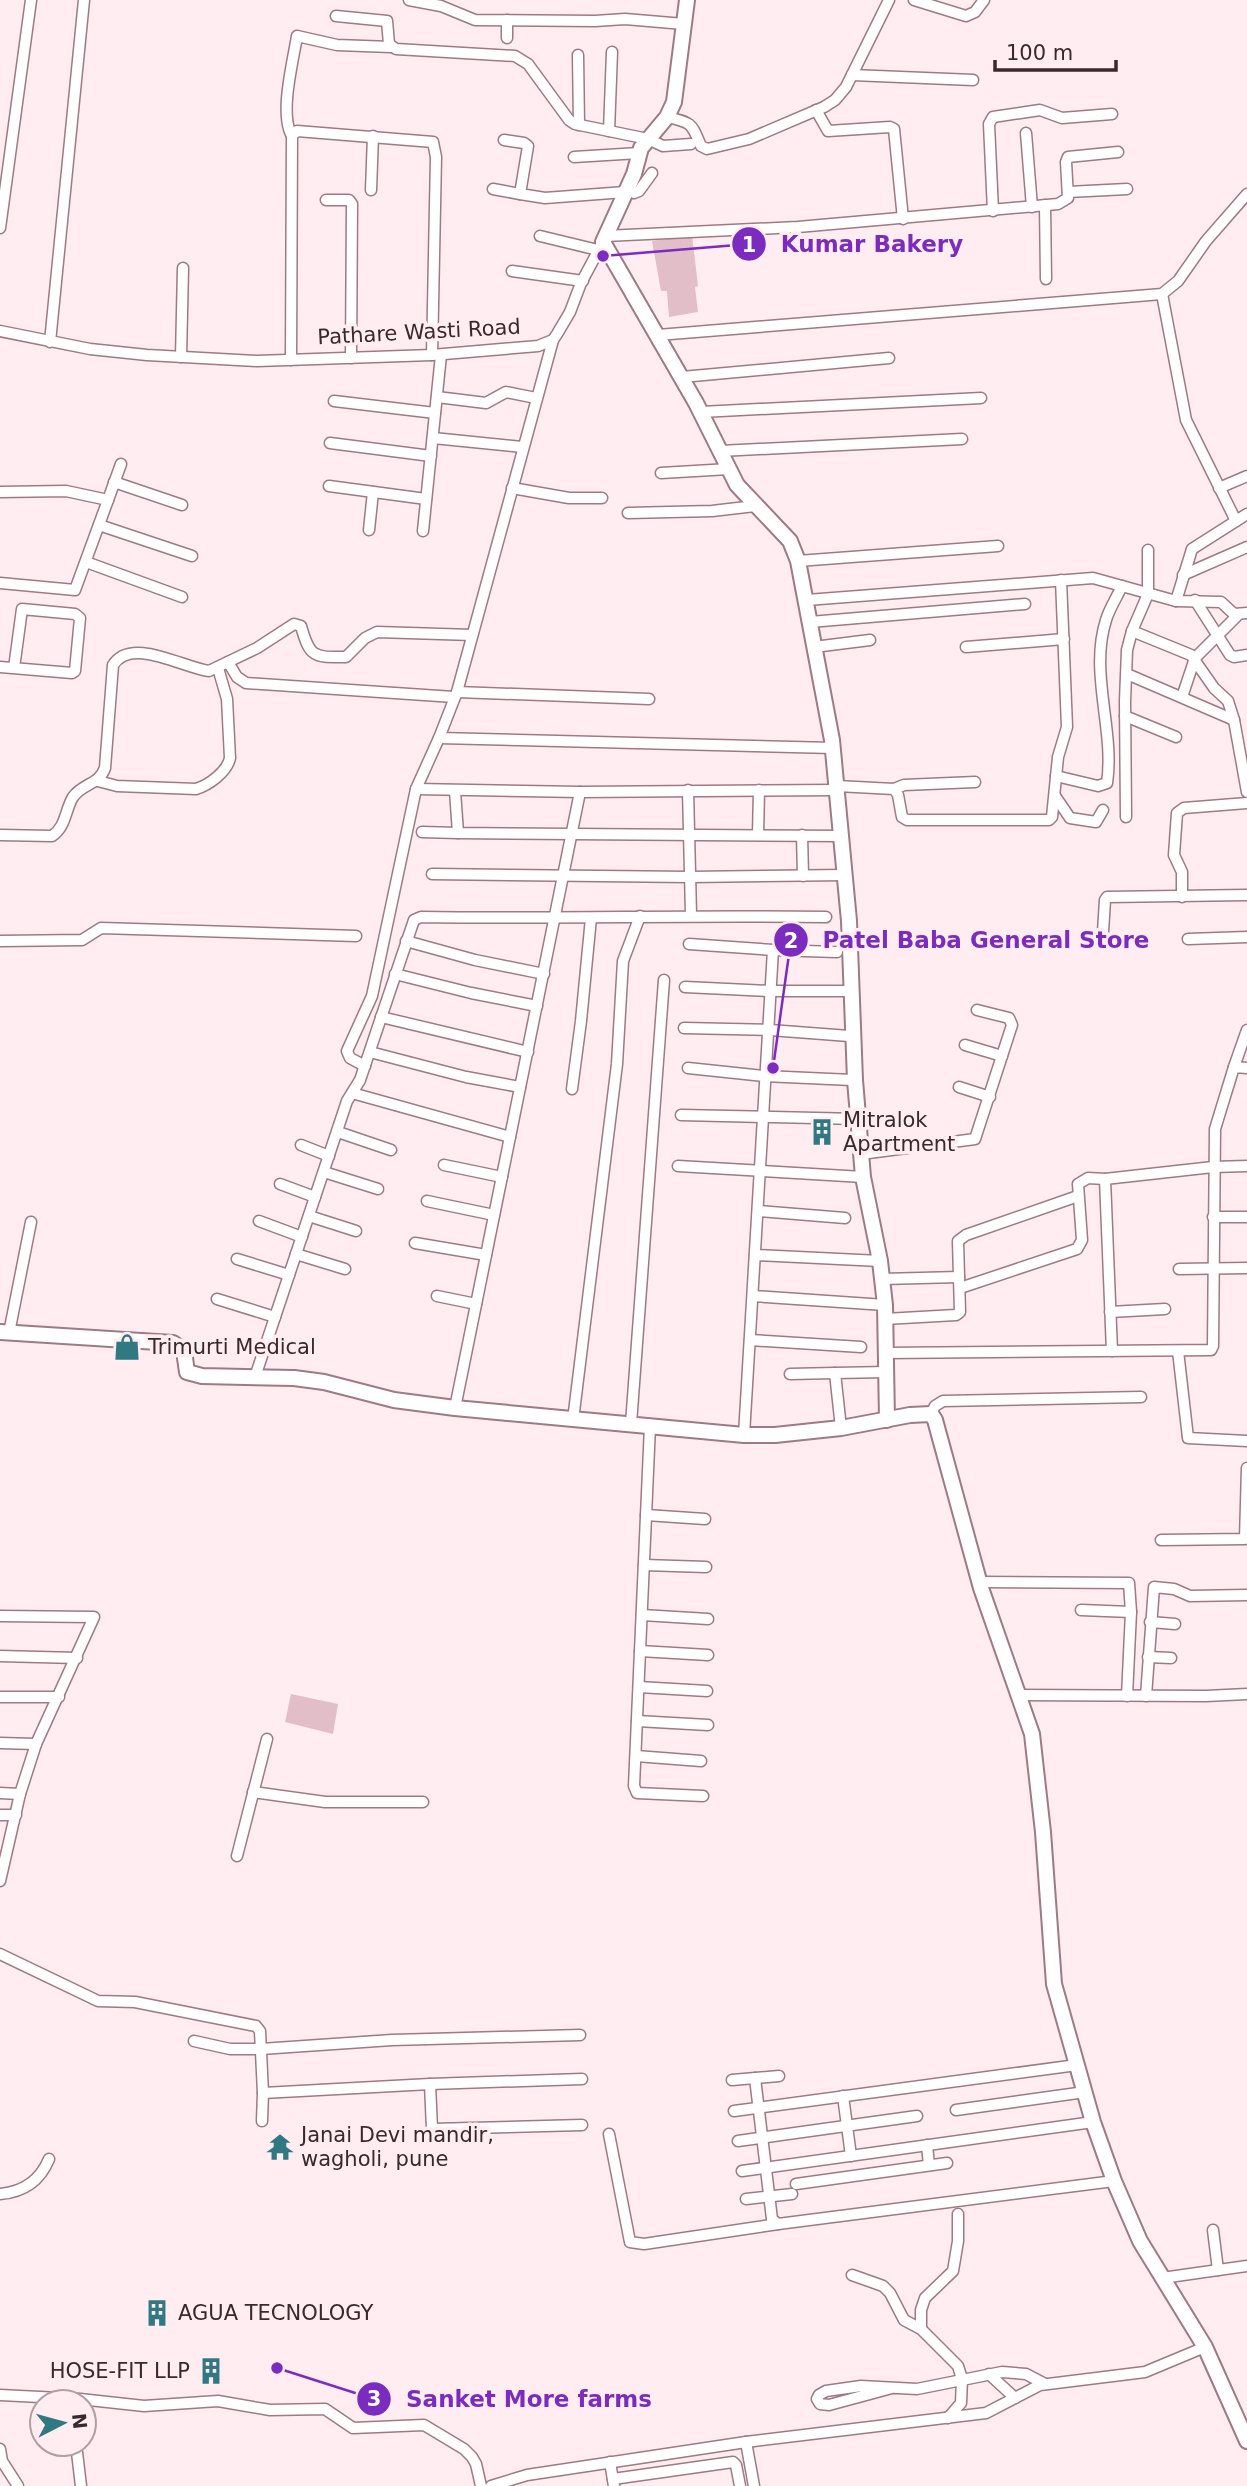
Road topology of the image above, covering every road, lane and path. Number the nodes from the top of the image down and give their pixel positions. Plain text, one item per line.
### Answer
1 (31, 0) edge
2 (84, 0) edge
3 (410, 0) edge
4 (687, 0) edge
5 (889, 0) edge
6 (914, 0) edge
7 (984, 0) edge
8 (336, 16) dead end
9 (507, 20) junction
10 (684, 24) junction
11 (506, 38) dead end
12 (391, 47) junction
13 (612, 52) dead end
14 (578, 55) dead end
15 (852, 75) junction
16 (973, 79) dead end
17 (816, 110) junction
18 (1112, 114) dead end
19 (667, 117) junction
20 (579, 125) junction
21 (609, 131) junction
22 (1026, 133) dead end
23 (292, 136) junction
24 (373, 136) junction
25 (648, 139) junction
26 (504, 140) dead end
27 (691, 145) dead end
28 (1118, 152) dead end
29 (639, 153) junction
30 (574, 157) dead end
31 (652, 173) dead end
32 (493, 189) dead end
33 (1127, 189) dead end
34 (371, 190) dead end
35 (626, 191) junction
36 (1068, 192) junction
37 (520, 194) junction
38 (1247, 194) edge
39 (326, 200) dead end
40 (1045, 205) junction
41 (1032, 207) junction
42 (993, 211) junction
43 (903, 219) junction
44 (0, 228) edge
45 (540, 236) dead end
46 (602, 243) junction
47 (183, 268) dead end
48 (512, 271) dead end
49 (1046, 279) dead end
50 (583, 281) junction
51 (1162, 294) junction
52 (0, 331) edge
53 (658, 335) junction
54 (553, 340) junction
55 (50, 342) junction
56 (437, 355) junction
57 (181, 357) junction
58 (351, 358) junction
59 (889, 358) dead end
60 (291, 360) junction
61 (682, 377) junction
62 (437, 397) junction
63 (536, 398) junction
64 (981, 398) dead end
65 (334, 401) dead end
66 (701, 412) junction
67 (435, 413) junction
68 (433, 438) junction
69 (962, 439) dead end
70 (330, 443) dead end
71 (522, 447) junction
72 (720, 452) junction
73 (431, 456) junction
74 (121, 464) dead end
75 (729, 470) junction
76 (661, 473) dead end
77 (1247, 476) edge
78 (114, 482) junction
79 (329, 486) dead end
80 (512, 488) junction
81 (1219, 488) junction
82 (0, 492) edge
83 (373, 492) junction
84 (601, 498) dead end
85 (426, 499) junction
86 (108, 500) junction
87 (182, 505) dead end
88 (755, 506) junction
89 (628, 513) dead end
90 (1247, 514) edge
91 (1236, 521) junction
92 (99, 525) junction
93 (369, 530) dead end
94 (423, 531) dead end
95 (998, 546) dead end
96 (1247, 547) edge
97 (1149, 550) dead end
98 (192, 556) dead end
99 (798, 561) junction
100 (86, 562) junction
101 (1183, 575) junction
102 (1061, 580) junction
103 (0, 583) edge
104 (1122, 586) junction
105 (1148, 594) junction
106 (182, 597) dead end
107 (807, 600) junction
108 (1195, 600) junction
109 (1176, 601) junction
110 (1025, 604) dead end
111 (1243, 614) edge
112 (810, 622) junction
113 (1132, 631) junction
114 (472, 635) junction
115 (1217, 635) junction
116 (1064, 639) junction
117 (870, 640) dead end
118 (814, 646) junction
119 (966, 648) dead end
120 (1247, 655) edge
121 (1195, 658) junction
122 (228, 663) junction
123 (0, 667) edge
124 (14, 668) junction
125 (218, 668) junction
126 (1127, 674) junction
127 (455, 695) junction
128 (1182, 697) junction
129 (649, 699) dead end
130 (1125, 716) junction
131 (1234, 720) junction
132 (1176, 737) dead end
133 (439, 738) junction
134 (833, 748) junction
135 (1056, 776) junction
136 (98, 781) junction
137 (975, 782) dead end
138 (837, 788) junction
139 (416, 789) junction
140 (894, 789) junction
141 (688, 790) junction
142 (760, 790) junction
143 (455, 791) junction
144 (580, 792) junction
145 (1247, 792) edge
146 (1055, 796) junction
147 (1247, 803) edge
148 (1103, 810) dead end
149 (1126, 817) dead end
150 (422, 832) dead end
151 (458, 833) junction
152 (571, 834) junction
153 (688, 834) junction
154 (0, 835) edge
155 (758, 835) junction
156 (803, 835) junction
157 (841, 836) junction
158 (432, 874) dead end
159 (563, 875) junction
160 (845, 875) junction
161 (803, 876) junction
162 (690, 877) junction
163 (1247, 895) edge
164 (1182, 897) junction
165 (691, 915) junction
166 (640, 916) junction
167 (826, 917) dead end
168 (591, 918) junction
169 (555, 919) junction
170 (1103, 932) dead end
171 (356, 936) dead end
172 (1247, 937) edge
173 (1188, 939) dead end
174 (0, 941) edge
175 (406, 941) junction
176 (689, 944) dead end
177 (773, 950) junction
178 (837, 952) dead end
179 (395, 974) junction
180 (544, 974) junction
181 (664, 980) dead end
182 (685, 987) dead end
183 (771, 991) junction
184 (845, 991) dead end
185 (537, 1006) junction
186 (977, 1010) dead end
187 (381, 1017) junction
188 (684, 1028) dead end
189 (769, 1030) junction
190 (1247, 1030) edge
191 (849, 1036) dead end
192 (965, 1045) dead end
193 (370, 1052) junction
194 (528, 1052) junction
195 (1002, 1056) junction
196 (365, 1066) junction
197 (1234, 1066) junction
198 (688, 1068) dead end
199 (1247, 1068) edge
200 (764, 1076) junction
201 (852, 1080) dead end
202 (520, 1087) junction
203 (959, 1087) dead end
204 (572, 1089) dead end
205 (352, 1093) junction
206 (990, 1097) junction
207 (681, 1115) dead end
208 (763, 1118) junction
209 (858, 1119) junction
210 (338, 1132) junction
211 (510, 1137) junction
212 (301, 1145) dead end
213 (391, 1150) dead end
214 (860, 1154) junction
215 (329, 1156) junction
216 (444, 1165) dead end
217 (1247, 1166) edge
218 (678, 1167) dead end
219 (1213, 1167) junction
220 (324, 1172) junction
221 (760, 1172) junction
222 (502, 1177) junction
223 (863, 1177) junction
224 (1105, 1179) junction
225 (280, 1184) dead end
226 (377, 1189) dead end
227 (1078, 1196) junction
228 (315, 1197) junction
229 (427, 1201) dead end
230 (758, 1211) junction
231 (494, 1215) junction
232 (309, 1216) junction
233 (1213, 1217) junction
234 (1247, 1217) edge
235 (845, 1218) dead end
236 (258, 1221) dead end
237 (31, 1222) dead end
238 (356, 1231) dead end
239 (302, 1237) junction
240 (415, 1243) dead end
241 (296, 1254) junction
242 (486, 1255) junction
243 (755, 1255) junction
244 (237, 1259) dead end
245 (880, 1261) junction
246 (1213, 1268) junction
247 (1247, 1268) edge
248 (345, 1269) dead end
249 (1179, 1269) dead end
250 (289, 1275) junction
251 (882, 1279) junction
252 (960, 1282) junction
253 (437, 1296) dead end
254 (753, 1296) junction
255 (217, 1299) dead end
256 (476, 1304) junction
257 (1165, 1309) dead end
258 (885, 1312) junction
259 (1110, 1312) junction
260 (275, 1317) junction
261 (4, 1333) edge
262 (750, 1340) junction
263 (861, 1347) dead end
264 (1112, 1351) junction
265 (1178, 1351) junction
266 (885, 1353) junction
267 (886, 1372) junction
268 (835, 1373) junction
269 (790, 1374) dead end
270 (255, 1377) junction
271 (1141, 1397) dead end
272 (455, 1408) junction
273 (930, 1414) junction
274 (573, 1420) junction
275 (887, 1420) junction
276 (631, 1424) junction
277 (650, 1426) junction
278 (841, 1428) junction
279 (744, 1435) junction
280 (1247, 1441) edge
281 (1247, 1468) edge
282 (646, 1515) junction
283 (705, 1519) dead end
284 (1161, 1540) dead end
285 (644, 1565) junction
286 (706, 1567) dead end
287 (980, 1583) junction
288 (1247, 1595) edge
289 (1081, 1610) dead end
290 (1131, 1612) junction
291 (642, 1615) junction
292 (0, 1616) edge
293 (708, 1619) dead end
294 (1150, 1622) junction
295 (1175, 1624) dead end
296 (640, 1651) junction
297 (708, 1655) dead end
298 (0, 1656) edge
299 (1148, 1657) junction
300 (77, 1658) junction
301 (1171, 1658) dead end
302 (639, 1687) junction
303 (708, 1691) dead end
304 (1247, 1694) edge
305 (1017, 1695) junction
306 (1127, 1696) junction
307 (1146, 1696) junction
308 (0, 1697) edge
309 (59, 1697) junction
310 (637, 1721) junction
311 (708, 1725) dead end
312 (267, 1739) dead end
313 (0, 1744) edge
314 (36, 1744) junction
315 (636, 1756) junction
316 (701, 1761) dead end
317 (254, 1792) junction
318 (0, 1793) edge
319 (20, 1794) junction
320 (703, 1796) dead end
321 (423, 1802) dead end
322 (0, 1815) edge
323 (16, 1815) junction
324 (5, 1842) edge
325 (237, 1856) dead end
326 (0, 1881) edge
327 (0, 1954) edge
328 (580, 2035) dead end
329 (194, 2041) dead end
330 (261, 2049) junction
331 (1077, 2065) junction
332 (779, 2076) dead end
333 (755, 2078) junction
334 (582, 2080) dead end
335 (732, 2080) dead end
336 (430, 2084) junction
337 (1085, 2092) junction
338 (263, 2093) junction
339 (843, 2096) junction
340 (759, 2108) junction
341 (956, 2110) dead end
342 (734, 2111) dead end
343 (917, 2116) dead end
344 (262, 2121) dead end
345 (1093, 2122) junction
346 (582, 2124) dead end
347 (847, 2126) junction
348 (609, 2134) dead end
349 (763, 2138) junction
350 (738, 2141) dead end
351 (927, 2145) junction
352 (851, 2156) junction
353 (49, 2159) dead end
354 (947, 2163) dead end
355 (929, 2165) junction
356 (766, 2168) junction
357 (742, 2171) dead end
358 (1114, 2182) junction
359 (0, 2193) edge
360 (770, 2196) junction
361 (746, 2199) dead end
362 (958, 2214) dead end
363 (778, 2224) junction
364 (1213, 2230) dead end
365 (1247, 2266) edge
366 (1218, 2270) junction
367 (852, 2274) dead end
368 (1162, 2278) junction
369 (921, 2329) junction
370 (1205, 2347) junction
371 (989, 2374) junction
372 (962, 2379) junction
373 (1045, 2384) junction
374 (892, 2388) junction
375 (0, 2395) edge
376 (28, 2397) edge
377 (1015, 2398) junction
378 (98, 2402) edge
379 (947, 2418) junction
380 (1247, 2441) edge
381 (746, 2442) junction
382 (0, 2449) edge
383 (78, 2458) edge
384 (610, 2462) junction
385 (543, 2473) junction
386 (613, 2482) edge
387 (18, 2486) edge
388 (81, 2486) edge
389 (481, 2486) edge
390 (491, 2486) edge
391 (545, 2486) edge
392 (740, 2486) edge
393 (754, 2486) edge

1 - 44 street
2 - 55 street
3 - 9 street
4 - 10 street
5 - 15 street
6 - 7 street
8 - 12 street
9 - 10 street
9 - 11 street
10 - 19 street
12 - 20 street
12 - 23 street
13 - 21 street
14 - 20 street
15 - 16 street
15 - 17 street
17 - 19 street
17 - 43 street
18 - 42 street
19 - 25 street
20 - 21 street
21 - 25 street
22 - 41 street
23 - 24 street
23 - 60 street
24 - 34 street
24 - 56 street
25 - 27 street
25 - 29 street
26 - 37 street
28 - 36 street
29 - 30 street
29 - 35 street
31 - 35 street
32 - 37 street
33 - 36 street
35 - 37 street
35 - 46 street
36 - 40 street
38 - 51 street
39 - 58 street
40 - 41 street
40 - 49 street
41 - 42 street
42 - 43 street
43 - 46 street
45 - 46 street
46 - 50 street
46 - 53 street
47 - 57 street
48 - 50 street
50 - 54 street
51 - 53 street
51 - 81 street
52 - 55 street, Pathare Wasti Road
53 - 61 street
54 - 56 street, Pathare Wasti Road
54 - 63 street
55 - 57 street, Pathare Wasti Road
56 - 58 street, Pathare Wasti Road
56 - 62 street
57 - 60 street, Pathare Wasti Road
58 - 60 street, Pathare Wasti Road
59 - 61 street
61 - 66 street
62 - 63 street
62 - 67 street
63 - 71 street
64 - 66 street
65 - 67 street
66 - 72 street
67 - 68 street
68 - 71 street
68 - 73 street
69 - 72 street
70 - 73 street
71 - 80 street
72 - 75 street
73 - 85 street
74 - 78 street
75 - 76 street
75 - 88 street
77 - 81 street
78 - 86 street
78 - 87 street
79 - 83 street
80 - 84 street
80 - 114 street
81 - 91 street
82 - 86 street
83 - 85 street
83 - 93 street
85 - 94 street
86 - 92 street
88 - 89 street
88 - 99 street
90 - 91 street
91 - 101 street
92 - 98 street
92 - 100 street
95 - 99 street
96 - 101 street
97 - 105 street
99 - 107 street
100 - 103 street
100 - 106 street
101 - 109 street
102 - 104 street
102 - 107 street
102 - 116 street
104 - 105 street
104 - 135 street
105 - 109 street
105 - 113 street
107 - 112 street
108 - 109 street
108 - 111 street
108 - 115 street
110 - 112 street
111 - 115 street
112 - 118 street
113 - 121 street
113 - 126 street
114 - 122 street
114 - 127 street
115 - 120 street
115 - 121 street
116 - 119 street
116 - 135 street
117 - 118 street
118 - 134 street
121 - 128 street
121 - 131 street
122 - 125 street
122 - 127 street
123 - 124 street
124 - 124 street
125 - 136 street
125 - 136 street
126 - 128 street
126 - 130 street
127 - 129 street
127 - 133 street
128 - 131 street
130 - 132 street
130 - 149 street
131 - 145 street
133 - 134 street
133 - 139 street
134 - 138 street
135 - 146 street
136 - 154 street
137 - 140 street
138 - 140 street
138 - 142 street
138 - 157 street
139 - 143 street
139 - 196 street
140 - 146 street
141 - 142 street
141 - 144 street
141 - 153 street
142 - 155 street
143 - 144 street
143 - 151 street
144 - 152 street
146 - 148 street
147 - 164 street
150 - 151 street
151 - 152 street
152 - 153 street
152 - 159 street
153 - 155 street
153 - 162 street
155 - 156 street
156 - 157 street
156 - 161 street
157 - 160 street
158 - 159 street
159 - 162 street
159 - 169 street
160 - 161 street
160 - 209 street
161 - 162 street
162 - 165 street
163 - 164 street
164 - 170 street
165 - 166 street
165 - 167 street
166 - 168 street
166 - 274 street
168 - 169 street
168 - 204 street
169 - 175 street
169 - 180 street
171 - 174 street
172 - 173 street
175 - 179 street
175 - 180 street
176 - 177 street
177 - 178 street
177 - 183 street
179 - 185 street
179 - 187 street
180 - 185 street
181 - 276 street
182 - 183 street
183 - 184 street
183 - 189 street
185 - 194 street
186 - 195 street
187 - 193 street
187 - 194 street
188 - 189 street
189 - 191 street
189 - 200 street
190 - 197 street
192 - 195 street
193 - 196 street
193 - 202 street
194 - 202 street
195 - 206 street
196 - 205 street
197 - 199 street
197 - 219 street
198 - 200 street
200 - 201 street
200 - 208 street
202 - 211 street
203 - 206 street
205 - 210 street
205 - 211 street
206 - 214 street
207 - 208 street
208 - 209 street
208 - 221 street
209 - 214 street
210 - 213 street
210 - 215 street
211 - 222 street
212 - 215 street
214 - 223 street
215 - 220 street
216 - 222 street
217 - 219 street
218 - 221 street
219 - 224 street
219 - 233 street
220 - 226 street
220 - 228 street
221 - 223 street
221 - 230 street
222 - 231 street
223 - 245 street
224 - 227 street
224 - 259 street
225 - 228 street
227 - 252 street
227 - 252 street
228 - 232 street
229 - 231 street
230 - 235 street
230 - 243 street
231 - 242 street
232 - 238 street
232 - 239 street
233 - 234 street
233 - 246 street
236 - 239 street
237 - 261 street
239 - 241 street
240 - 242 street
241 - 248 street
241 - 250 street
242 - 256 street
243 - 245 street
243 - 254 street
244 - 250 street
245 - 251 street
246 - 247 street
246 - 249 street
246 - 265 street
250 - 260 street
251 - 252 street
251 - 258 street
252 - 258 street
253 - 256 street
254 - 258 street
254 - 262 street
255 - 260 street
256 - 272 street
257 - 259 street
258 - 266 street
259 - 264 street
260 - 270 street
261 - 270 street
262 - 263 street
262 - 279 street
264 - 265 street
264 - 266 street
265 - 280 street
266 - 267 street
267 - 268 street
267 - 275 street
268 - 269 street
268 - 278 street
270 - 272 street
271 - 273 street
272 - 274 street
273 - 275 street
273 - 287 street
274 - 276 street
275 - 278 street
276 - 277 street
277 - 279 street
277 - 282 street
278 - 279 street
281 - 284 street
282 - 283 street
282 - 285 street
285 - 286 street
285 - 291 street
287 - 290 street
287 - 305 street
288 - 294 street
289 - 290 street
290 - 306 street
291 - 293 street
291 - 296 street
292 - 300 street
294 - 295 street
294 - 299 street
296 - 297 street
296 - 302 street
298 - 300 street
299 - 301 street
299 - 307 street
300 - 309 street
302 - 303 street
302 - 310 street
304 - 307 street
305 - 306 street
305 - 331 street
306 - 307 street
308 - 309 street
309 - 314 street
310 - 311 street
310 - 315 street
312 - 317 street
313 - 314 street
314 - 319 street
315 - 316 street
315 - 320 street
317 - 321 street
317 - 325 street
318 - 319 street
319 - 323 street
322 - 323 street
323 - 324 street
324 - 326 street
327 - 330 street
328 - 330 street
329 - 330 street
330 - 338 street
331 - 337 street
331 - 339 street
332 - 333 street
333 - 335 street
333 - 340 street
334 - 336 street
336 - 338 street
336 - 346 street
337 - 341 street
337 - 345 street
338 - 344 street
339 - 340 street
339 - 347 street
340 - 342 street
340 - 349 street
343 - 347 street
345 - 351 street
345 - 358 street
347 - 349 street
347 - 352 street
348 - 363 street
349 - 350 street
349 - 356 street
351 - 352 street
351 - 355 street
352 - 356 street
353 - 359 street
354 - 355 street
355 - 360 street
356 - 357 street
356 - 360 street
358 - 363 street
358 - 368 street
360 - 361 street
360 - 363 street
362 - 369 street
364 - 366 street
365 - 366 street
366 - 368 street
367 - 369 street
368 - 370 street
369 - 372 street
370 - 373 street
370 - 380 street
371 - 372 street
371 - 373 street
371 - 377 street
372 - 374 street
372 - 379 street
373 - 377 street
374 - 374 street
375 - 376 street
377 - 379 street
378 - 389 street
379 - 381 street
381 - 384 street
381 - 393 street
382 - 387 street
383 - 388 street
384 - 385 street
384 - 386 street
385 - 390 street
385 - 391 street
386 - 392 street

